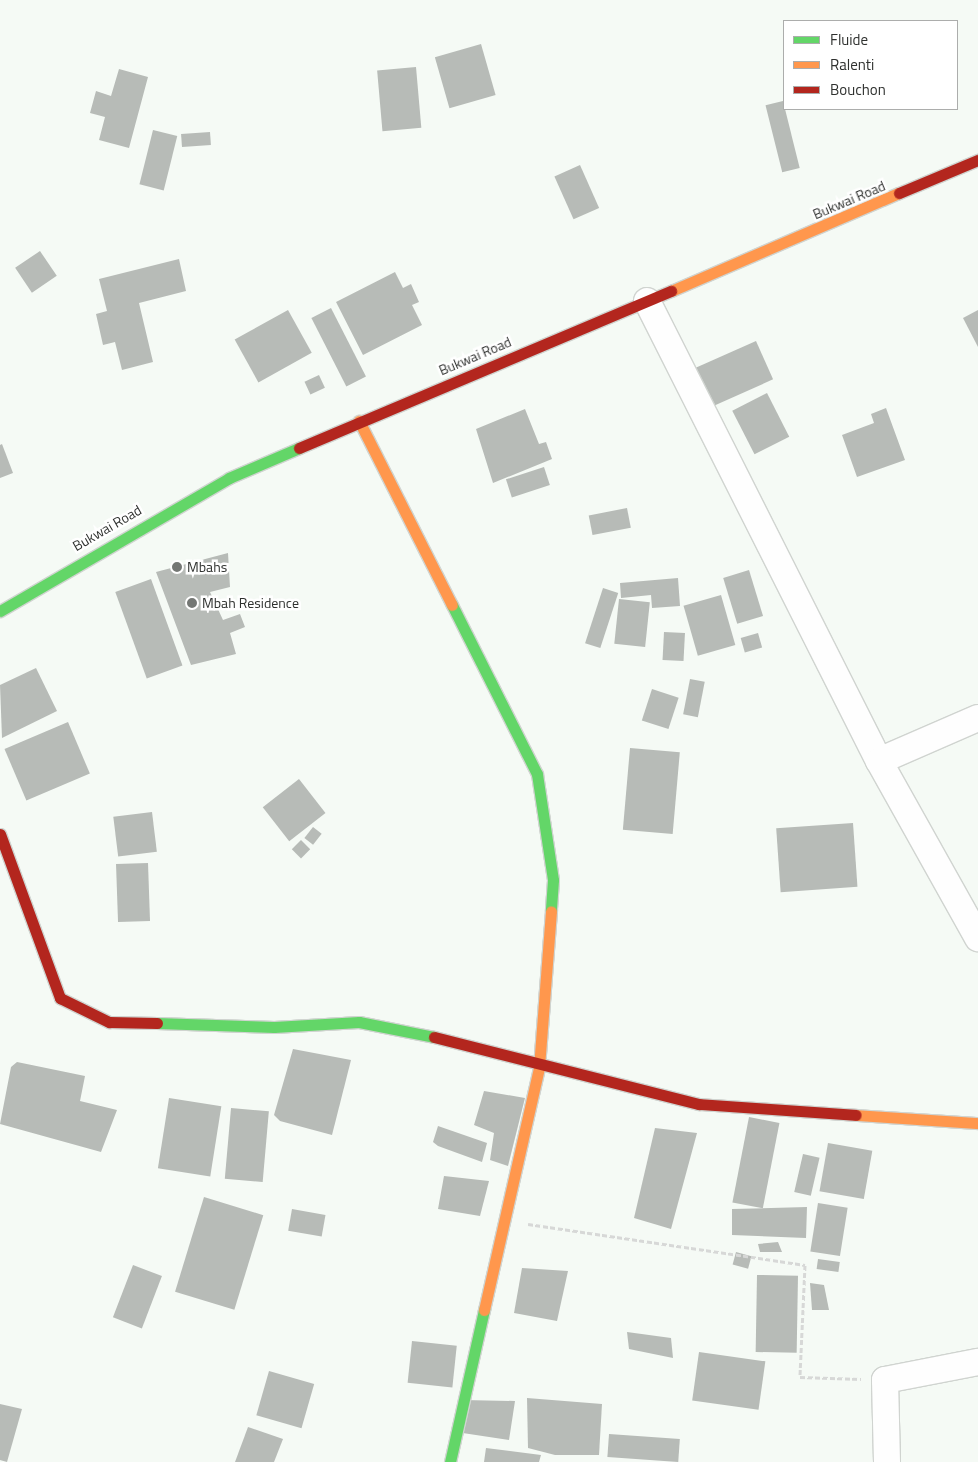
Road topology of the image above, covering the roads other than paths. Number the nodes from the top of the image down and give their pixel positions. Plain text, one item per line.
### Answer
1 (978, 160) edge
2 (647, 301) junction
3 (359, 421) junction
4 (0, 611) edge
5 (978, 718) edge
6 (879, 761) junction
7 (0, 834) edge
8 (978, 938) edge
9 (539, 1067) junction
10 (978, 1123) edge
11 (978, 1362) edge
12 (450, 1462) edge
13 (887, 1462) edge

1 - 2 street, Bukwai Road
2 - 3 street, Bukwai Road
2 - 6 street
3 - 4 street, Bukwai Road
3 - 9 street
5 - 6 street
6 - 8 street
7 - 9 street
9 - 10 street
9 - 12 street
11 - 13 street

